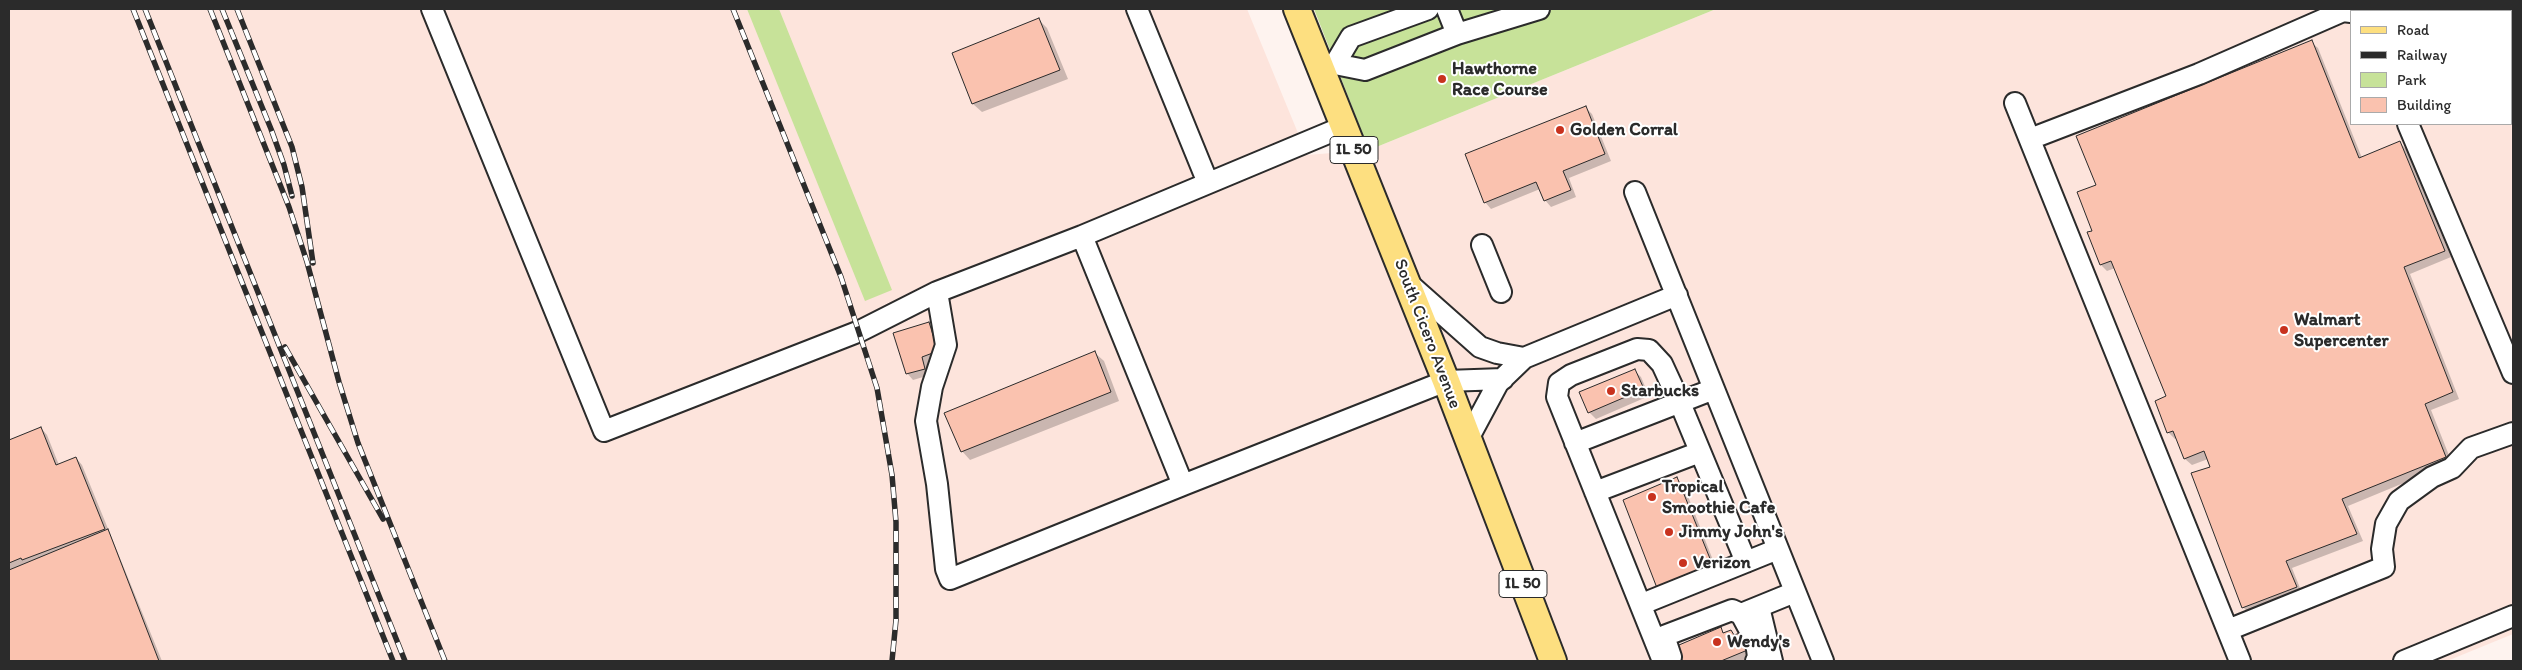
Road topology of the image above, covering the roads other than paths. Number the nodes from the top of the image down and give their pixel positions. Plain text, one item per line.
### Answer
1 (432, 9) edge
2 (1137, 9) edge
3 (1298, 9) edge
4 (1428, 9) edge
5 (1447, 9) edge
6 (1539, 9) edge
7 (2350, 12) edge
8 (1457, 34) junction
9 (1329, 67) junction
10 (2015, 103) dead end
11 (2408, 125) edge
12 (1344, 126) junction
13 (2030, 139) junction
14 (1208, 183) junction
15 (1634, 192) dead end
16 (1082, 236) junction
17 (1482, 245) dead end
18 (1407, 282) junction
19 (937, 292) junction
20 (1501, 292) dead end
21 (1677, 295) junction
22 (1524, 358) junction
23 (2513, 373) edge
24 (1503, 379) junction
25 (1446, 381) junction
26 (1714, 388) junction
27 (1680, 403) junction
28 (2513, 433) edge
29 (1468, 439) junction
30 (1575, 443) junction
31 (1700, 452) junction
32 (1183, 485) junction
33 (1595, 492) junction
34 (1778, 549) junction
35 (1746, 562) junction
36 (1795, 592) junction
37 (1642, 604) junction
38 (1750, 610) junction
39 (2513, 616) edge
40 (2228, 630) junction
41 (1553, 661) edge
42 (1663, 661) edge
43 (1673, 661) edge
44 (1756, 661) edge
45 (1772, 661) edge
46 (1823, 661) edge
47 (2240, 661) edge
48 (2404, 661) edge

1 - 19 lane
2 - 14 lane
3 - 9 main road, South Cicero Avenue / IL 50
4 - 9 lane
5 - 8 lane
6 - 8 lane
7 - 13 lane
8 - 9 lane
9 - 12 main road, South Cicero Avenue / IL 50
10 - 13 lane
11 - 23 lane
12 - 14 lane
12 - 18 main road, South Cicero Avenue / IL 50
13 - 40 lane
14 - 16 lane
15 - 21 lane
16 - 19 lane
16 - 32 lane
17 - 20 lane
18 - 22 lane
18 - 25 main road, South Cicero Avenue / IL 50
19 - 32 lane
21 - 22 lane
21 - 26 lane
22 - 24 lane
24 - 25 lane
24 - 29 lane
25 - 29 main road, South Cicero Avenue / IL 50
25 - 32 lane
26 - 27 lane
26 - 34 lane
27 - 30 lane
27 - 30 lane
27 - 31 lane
28 - 40 lane
29 - 41 main road, South Cicero Avenue / IL 50
30 - 33 lane
31 - 33 lane
31 - 35 lane
33 - 37 lane
34 - 35 lane
34 - 36 lane
35 - 37 lane
36 - 38 lane
36 - 46 lane
37 - 42 lane
38 - 43 lane
38 - 44 lane
38 - 45 lane
39 - 48 lane
40 - 47 lane

